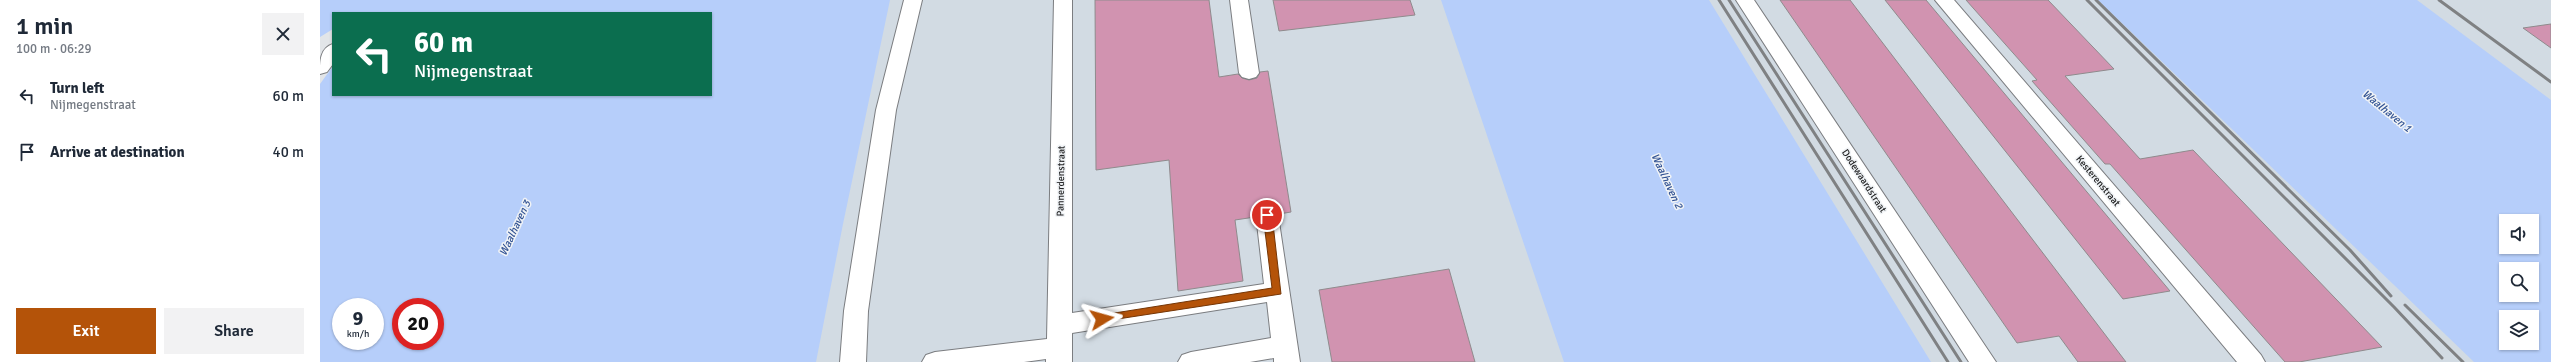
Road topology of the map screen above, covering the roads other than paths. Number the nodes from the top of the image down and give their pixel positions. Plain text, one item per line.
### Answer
1 (913, 0) edge
2 (1063, 0) edge
3 (1239, 0) edge
4 (1745, 0) edge
5 (1944, 0) edge
6 (332, 51) edge
7 (320, 68) edge
8 (1249, 73) dead end
9 (1267, 215) dead end
10 (1278, 291) junction
11 (1059, 345) edge
12 (1286, 354) edge
13 (853, 362) edge
14 (935, 362) edge
15 (1191, 362) edge
16 (1983, 362) edge
17 (2252, 362) edge

1 - 13 street
2 - 11 street, Pannerdenstraat
3 - 8 street
4 - 16 street, Dodewaardstraat
5 - 17 street, Kesterenstraat
6 - 7 street
9 - 10 street
10 - 11 street
10 - 12 street
11 - 14 street
12 - 15 street

